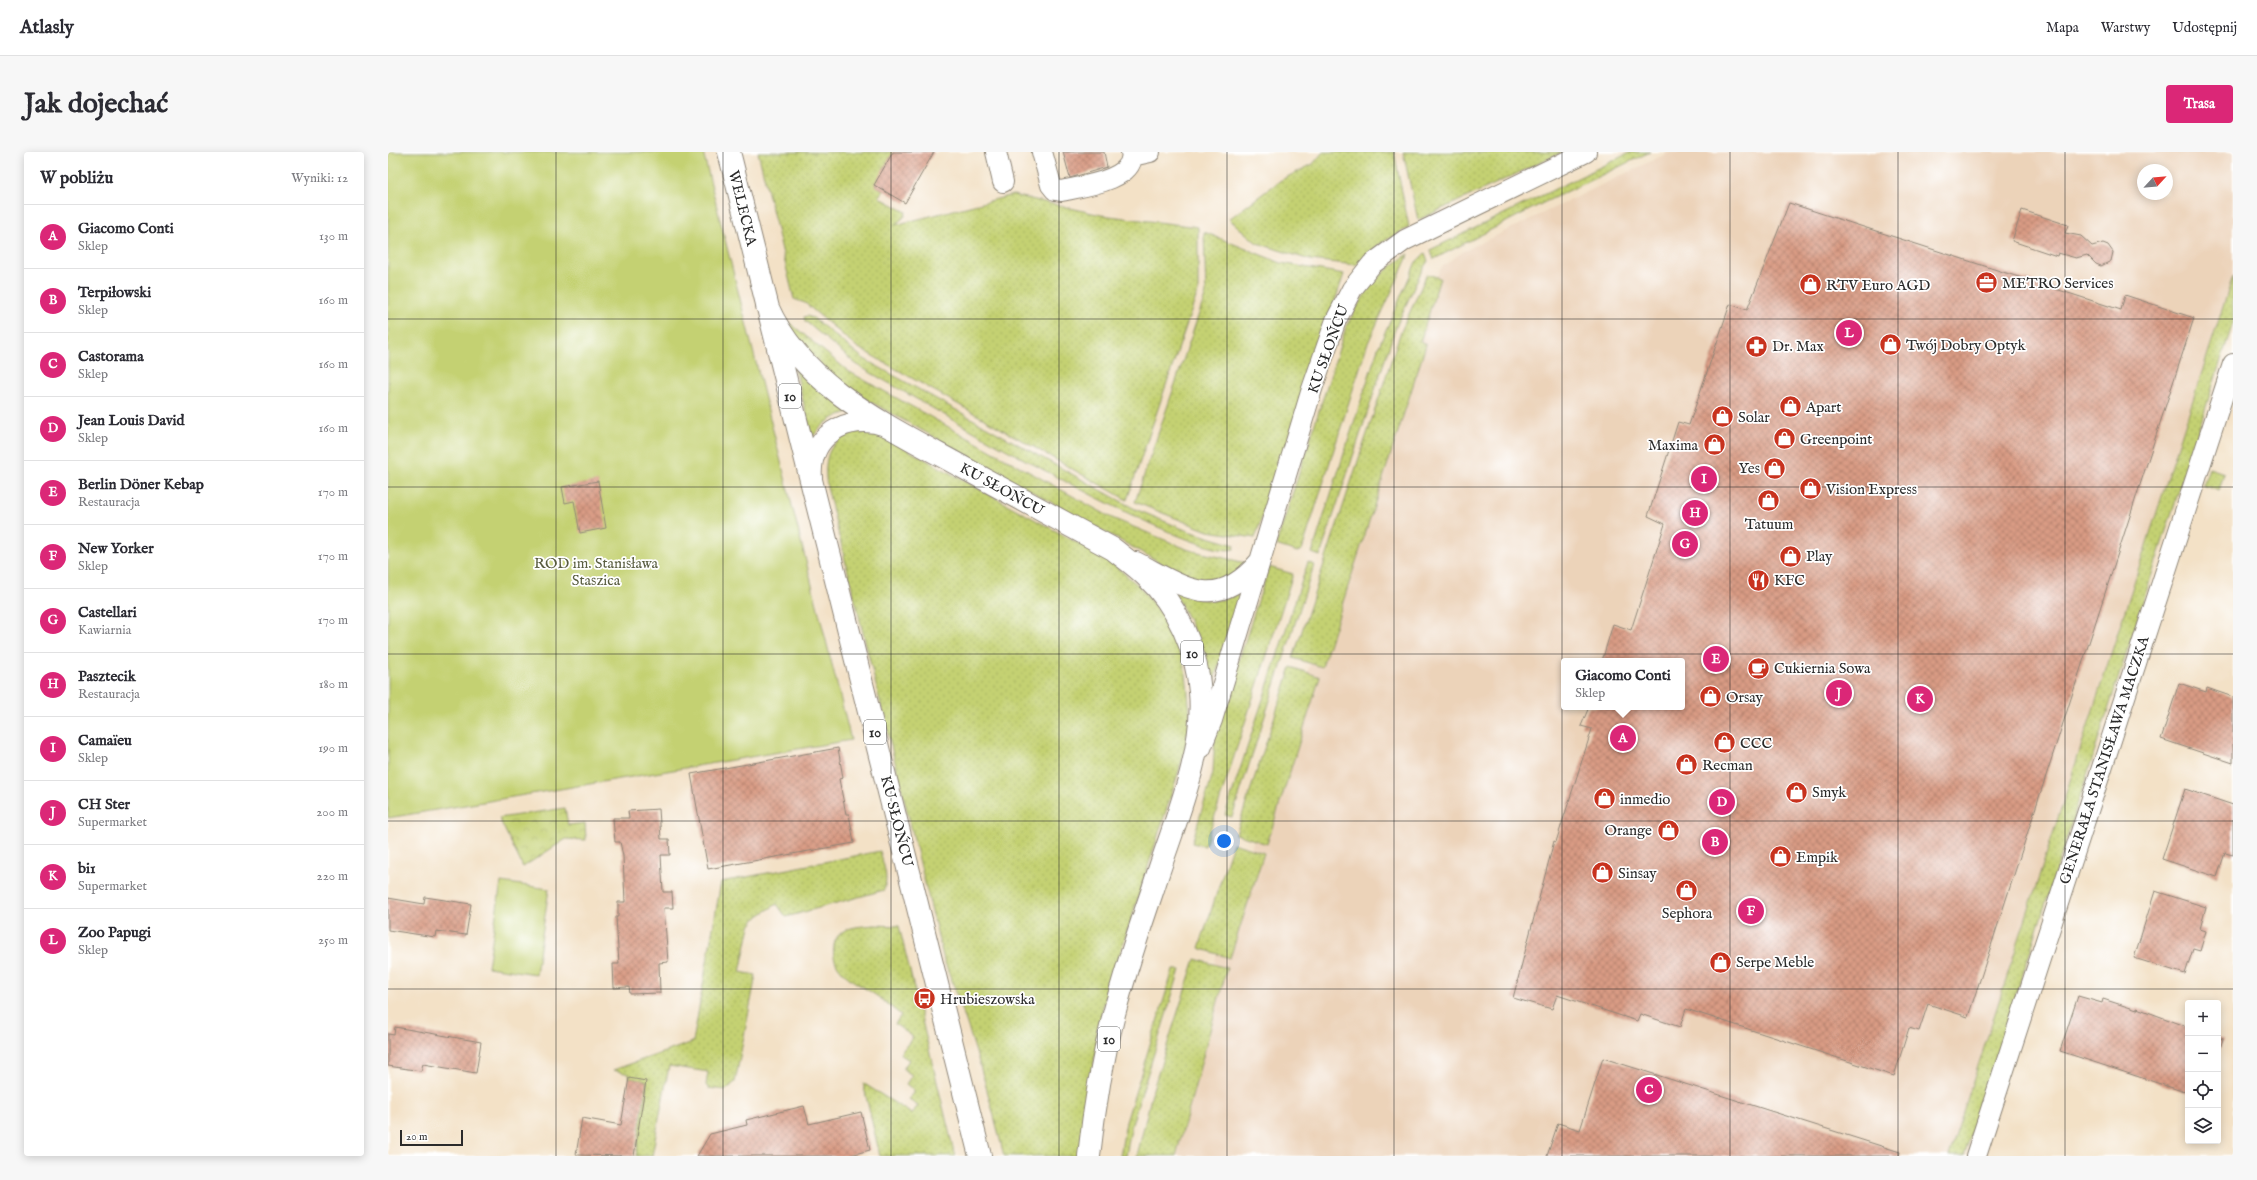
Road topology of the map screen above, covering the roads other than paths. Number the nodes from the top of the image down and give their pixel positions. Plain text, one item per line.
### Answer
1 (729, 152) edge
2 (996, 152) edge
3 (1042, 152) edge
4 (1586, 152) edge
5 (1138, 153) edge
6 (1003, 182) dead end
7 (756, 264) joint
8 (767, 306) junction
9 (2233, 364) edge
10 (892, 428) junction
11 (813, 486) junction
12 (1113, 550) junction
13 (1261, 559) junction
14 (1187, 784) junction
15 (980, 1156) edge
16 (1089, 1156) edge
17 (1976, 1156) edge

1 - 7 main road, WELECKA / 10
2 - 6 street
3 - 5 street
4 - 13 street, KU SŁOŃCU
7 - 8 main road, KU SŁOŃCU / 10
8 - 10 main road, KU SŁOŃCU / 10
8 - 11 main road, KU SŁOŃCU / 10
9 - 17 street, GENERAŁA STANISŁAWA MACZKA
10 - 11 street, KU SŁOŃCU
10 - 12 main road, KU SŁOŃCU / 10
11 - 15 main road, KU SŁOŃCU / 10
12 - 13 street, KU SŁOŃCU
12 - 14 main road, KU SŁOŃCU / 10
13 - 14 street, KU SŁOŃCU
14 - 16 main road, KU SŁOŃCU / 10

